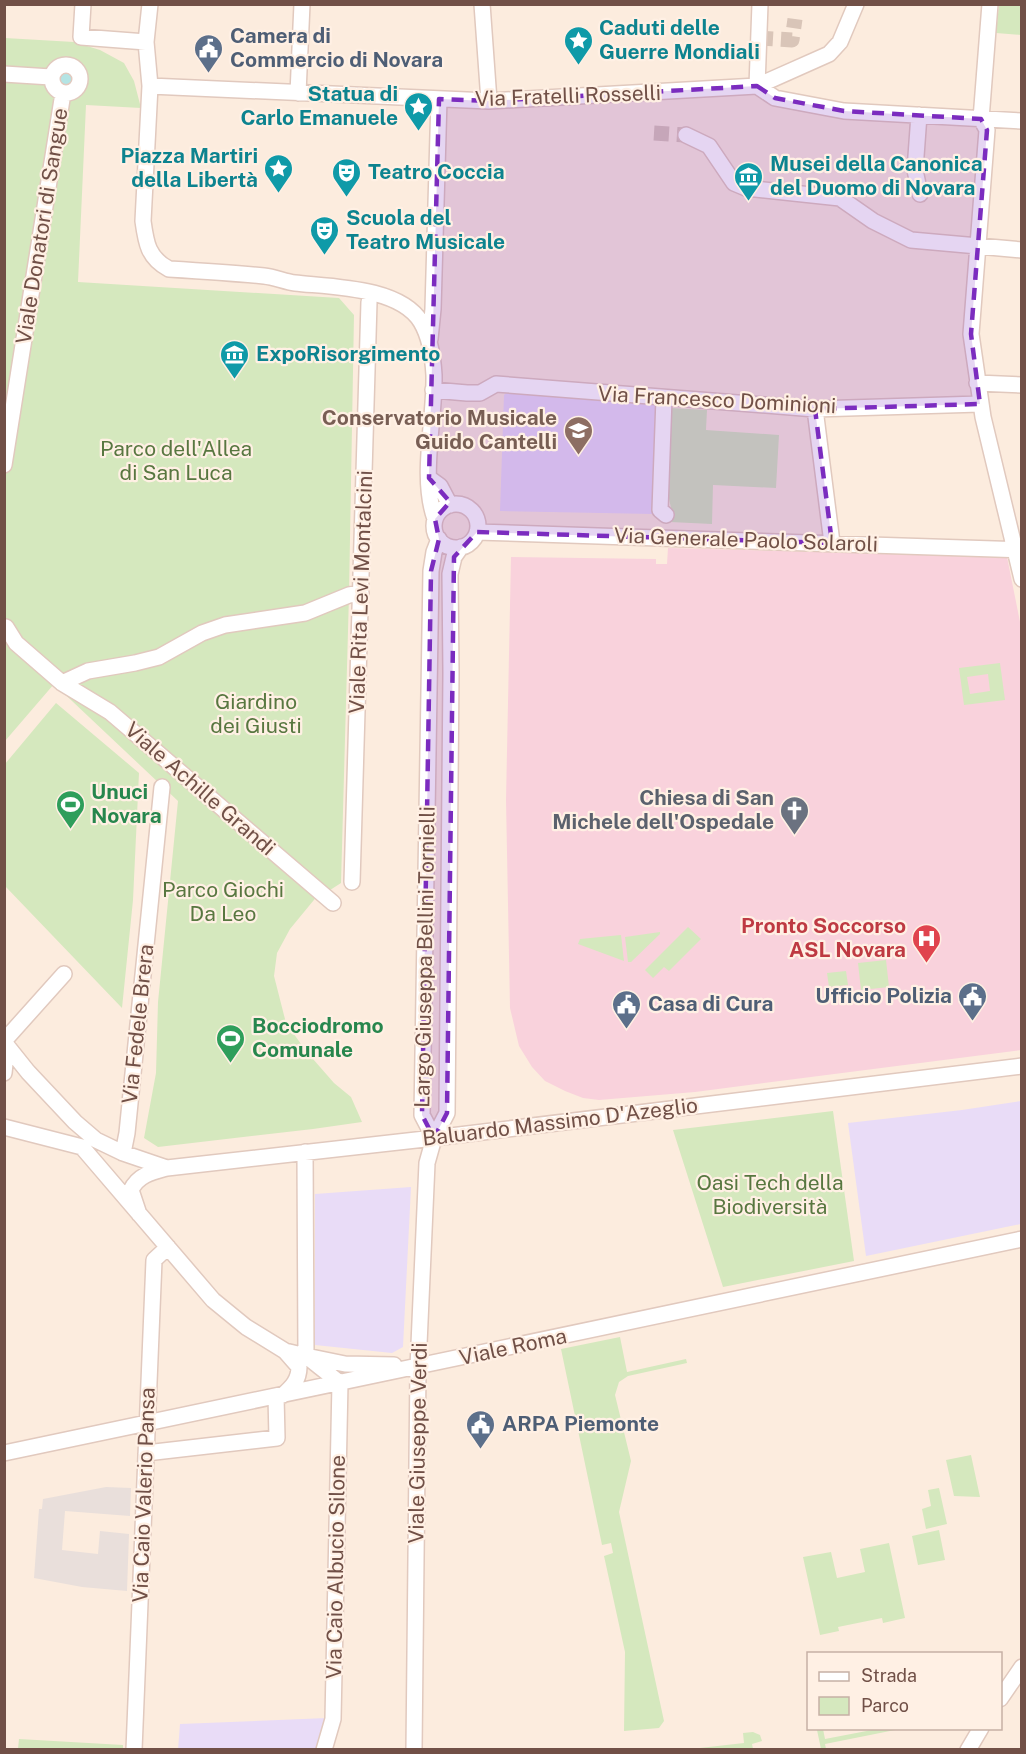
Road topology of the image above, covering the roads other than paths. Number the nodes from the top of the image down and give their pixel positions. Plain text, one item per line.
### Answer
1 (83, 4) edge
2 (150, 4) edge
3 (302, 4) edge
4 (482, 4) edge
5 (760, 4) edge
6 (856, 4) edge
7 (990, 4) edge
8 (147, 42) junction
9 (4, 74) edge
10 (51, 77) junction
11 (150, 86) junction
12 (758, 86) junction
13 (63, 93) junction
14 (298, 93) junction
15 (439, 99) junction
16 (489, 101) junction
17 (919, 115) junction
18 (981, 119) junction
19 (1022, 121) edge
20 (686, 135) tunnel mouth
21 (920, 194) dead end
22 (978, 247) junction
23 (1022, 250) edge
24 (369, 302) dead end
25 (430, 343) junction
26 (977, 382) junction
27 (1022, 385) edge
28 (433, 390) junction
29 (664, 398) junction
30 (980, 404) junction
31 (815, 409) junction
32 (4, 465) edge
33 (429, 478) junction
34 (450, 505) junction
35 (660, 513) dead end
36 (435, 519) junction
37 (477, 532) junction
38 (439, 539) junction
39 (832, 543) junction
40 (461, 547) junction
41 (1018, 550) edge
42 (1022, 579) edge
43 (363, 588) junction
44 (6, 627) edge
45 (62, 683) junction
46 (162, 787) dead end
47 (352, 882) dead end
48 (333, 903) dead end
49 (64, 974) dead end
50 (5, 1042) edge
51 (1022, 1066) edge
52 (4, 1073) edge
53 (422, 1078) junction
54 (447, 1078) junction
55 (4, 1127) edge
56 (434, 1138) junction
57 (305, 1152) junction
58 (123, 1153) junction
59 (167, 1168) junction
60 (139, 1214) junction
61 (1022, 1239) edge
62 (168, 1247) junction
63 (419, 1350) junction
64 (285, 1351) junction
65 (306, 1356) junction
66 (418, 1367) junction
67 (340, 1383) junction
68 (279, 1395) junction
69 (147, 1422) junction
70 (4, 1453) edge
71 (146, 1453) junction
72 (1022, 1667) edge
73 (1002, 1696) edge
74 (980, 1730) edge
75 (134, 1749) edge
76 (324, 1749) edge
77 (414, 1749) edge
78 (968, 1749) edge

1 - 8 street
2 - 8 street
3 - 14 street
4 - 16 street
5 - 12 street
6 - 12 street
7 - 18 street
8 - 11 street
9 - 10 street, Viale Donatori di Sangue
10 - 13 street
10 - 13 street
11 - 14 street, Via Fratelli Rosselli
11 - 25 street
12 - 16 street, Via Fratelli Rosselli
12 - 17 street
13 - 32 street, Viale Donatori di Sangue
14 - 15 street, Via Fratelli Rosselli
15 - 16 street, Via Fratelli Rosselli
15 - 25 street
17 - 18 street
17 - 21 street
18 - 19 street
18 - 22 street
20 - 22 street
22 - 23 street
22 - 26 street
24 - 43 street, Viale Rita Levi Montalcini
25 - 28 street
26 - 27 street
26 - 30 street
28 - 29 street, Via Francesco Dominioni
28 - 33 street
29 - 31 street, Via Francesco Dominioni
29 - 35 street
30 - 31 street, Via Francesco Dominioni
30 - 41 street
31 - 39 street
33 - 34 street
33 - 36 street
34 - 36 street
34 - 37 street
36 - 38 street
37 - 39 street, Via Generale Paolo Solaroli
37 - 40 street
38 - 40 street
38 - 53 street, Largo Giuseppa Bellini Tornielli
39 - 41 street, Via Generale Paolo Solaroli
40 - 54 street, Largo Giuseppa Bellini Tornielli
41 - 42 street
43 - 45 street
43 - 47 street, Viale Rita Levi Montalcini
44 - 45 street, Viale Achille Grandi
45 - 48 street, Viale Achille Grandi
46 - 58 street, Via Fedele Brera
49 - 50 street
50 - 52 street
50 - 58 street
51 - 56 street, Baluardo Massimo D'Azeglio
53 - 54 street
53 - 56 street, Largo Giuseppa Bellini Tornielli
54 - 56 street, Largo Giuseppa Bellini Tornielli
55 - 60 street
56 - 57 street, Baluardo Massimo D'Azeglio
56 - 63 street, Viale Giuseppe Verdi
57 - 59 street, Baluardo Massimo D'Azeglio
57 - 65 street
58 - 59 street
59 - 60 street, Baluardo Massimo D'Azeglio
60 - 62 street
61 - 66 street, Viale Roma
62 - 64 street
62 - 69 street, Via Caio Valerio Pansa
63 - 65 street
63 - 66 street, Viale Giuseppe Verdi
64 - 65 street
64 - 68 street
65 - 67 street
66 - 67 street, Viale Roma
66 - 77 street, Viale Giuseppe Verdi
67 - 68 street, Viale Roma
67 - 76 street, Via Caio Albucio Silone
68 - 69 street, Viale Roma
68 - 71 street
69 - 70 street, Viale Roma
69 - 71 street, Via Caio Valerio Pansa
71 - 75 street, Via Caio Valerio Pansa
72 - 73 street
74 - 78 street

